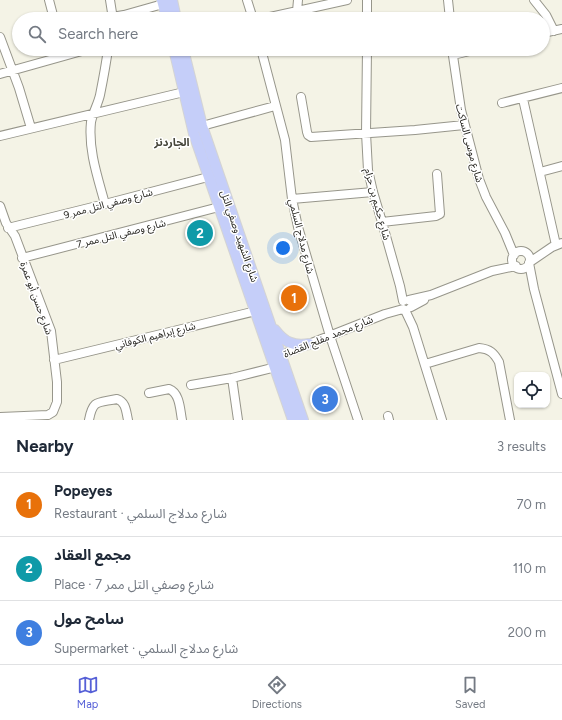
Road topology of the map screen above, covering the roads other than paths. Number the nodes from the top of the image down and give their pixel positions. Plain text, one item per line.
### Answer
1 (49, 0) edge
2 (110, 0) edge
3 (247, 0) edge
4 (298, 0) edge
5 (347, 0) edge
6 (367, 0) edge
7 (448, 0) edge
8 (534, 0) edge
9 (166, 1) edge
10 (297, 11) junction
11 (52, 12) edge
12 (112, 12) edge
13 (134, 12) edge
14 (167, 12) edge
15 (172, 12) edge
16 (251, 12) edge
17 (292, 12) edge
18 (367, 12) edge
19 (449, 12) edge
20 (544, 12) edge
21 (550, 23) edge
22 (562, 29) edge
23 (554, 31) junction
24 (550, 32) edge
25 (0, 37) edge
26 (63, 56) edge
27 (107, 56) edge
28 (176, 56) edge
29 (185, 56) edge
30 (263, 56) edge
31 (367, 56) edge
32 (454, 56) edge
33 (12, 70) junction
34 (0, 74) edge
35 (562, 88) edge
36 (184, 92) junction
37 (301, 97) dead end
38 (523, 99) junction
39 (502, 103) dead end
40 (275, 106) junction
41 (93, 114) junction
42 (464, 125) junction
43 (202, 126) junction
44 (31, 128) junction
45 (366, 133) junction
46 (0, 136) edge
47 (562, 166) edge
48 (540, 172) junction
49 (437, 174) dead end
50 (208, 177) junction
51 (373, 192) junction
52 (292, 199) junction
53 (105, 204) junction
54 (0, 206) edge
55 (219, 207) junction
56 (382, 222) junction
57 (8, 228) junction
58 (505, 233) junction
59 (557, 245) edge
60 (524, 252) junction
61 (513, 256) junction
62 (22, 258) junction
63 (530, 262) junction
64 (518, 267) junction
65 (492, 271) junction
66 (534, 289) junction
67 (406, 305) junction
68 (256, 311) junction
69 (271, 325) junction
70 (330, 336) junction
71 (309, 344) junction
72 (54, 360) junction
73 (278, 361) junction
74 (425, 364) junction
75 (232, 378) junction
76 (191, 385) dead end
77 (149, 393) dead end
78 (562, 394) edge
79 (0, 417) edge
80 (90, 420) edge
81 (128, 420) edge
82 (182, 420) edge
83 (238, 420) edge
84 (293, 420) edge
85 (303, 420) edge
86 (358, 420) edge
87 (442, 420) edge
88 (510, 420) edge

1 - 11 street
2 - 12 street
3 - 16 street
4 - 10 street
5 - 10 street
6 - 18 street
7 - 19 street
8 - 20 street
9 - 13 street
9 - 14 main road
9 - 15 main road
10 - 17 street
21 - 23 street
22 - 23 street
23 - 24 street
25 - 33 street
26 - 33 street
27 - 41 street
28 - 36 main road, شارع الشهيد وصفي التل
29 - 43 main road, شارع الشهيد وصفي التل
30 - 40 street, شارع مدلاج السلمي
31 - 45 street, شارع حكيم بن حزام
32 - 42 street, شارع موسى الساكت
33 - 34 street
33 - 44 street
35 - 38 street
36 - 41 street
36 - 50 main road, شارع الشهيد وصفي التل
37 - 45 street
38 - 39 street
38 - 48 street
40 - 43 street
40 - 52 street, شارع مدلاج السلمي
41 - 44 street
41 - 53 street
42 - 45 street
42 - 58 street, شارع موسى الساكت
43 - 69 main road, شارع الشهيد وصفي التل
44 - 46 street
45 - 51 street, شارع حكيم بن حزام
47 - 48 street
48 - 59 street
49 - 56 street
50 - 53 street, شارع وصفي التل ممر 9
50 - 55 main road, شارع الشهيد وصفي التل
51 - 52 street
51 - 56 street, شارع حكيم بن حزام
52 - 70 street, شارع مدلاج السلمي
53 - 57 street, شارع وصفي التل ممر 9
54 - 57 street, شارع حسن أبو عمرة
55 - 62 street, شارع وصفي التل ممر 7
55 - 68 main road, شارع الشهيد وصفي التل
56 - 67 street, شارع حكيم بن حزام
57 - 62 street, شارع حسن أبو عمرة
58 - 60 street, شارع موسى الساكت
58 - 61 street, شارع موسى الساكت
59 - 60 street
59 - 63 street
60 - 61 street
60 - 63 street
61 - 64 street
61 - 65 street, شارع محمد مفلح القضاة
62 - 72 street, شارع حسن أبو عمرة
63 - 64 street
63 - 66 street
64 - 65 street, شارع محمد مفلح القضاة
64 - 66 street
65 - 67 street, شارع محمد مفلح القضاة
66 - 78 street
67 - 70 street, شارع محمد مفلح القضاة
67 - 74 street, شارع حكيم بن حزام
68 - 72 street, شارع إبراهيم الكوفاني
68 - 73 main road, شارع الشهيد وصفي التل
69 - 71 main road
69 - 73 main road, شارع الشهيد وصفي التل
70 - 71 street, شارع محمد مفلح القضاة
70 - 86 street, شارع مدلاج السلمي
71 - 73 street, شارع محمد مفلح القضاة
72 - 79 street, شارع حسن أبو عمرة
73 - 75 street, شارع محمد مفلح القضاة
73 - 84 main road, شارع الشهيد وصفي التل
73 - 85 main road, شارع الشهيد وصفي التل
74 - 87 street, شارع حكيم بن حزام
74 - 88 street
75 - 76 street, شارع محمد مفلح القضاة
75 - 83 street
77 - 82 street
80 - 81 street

